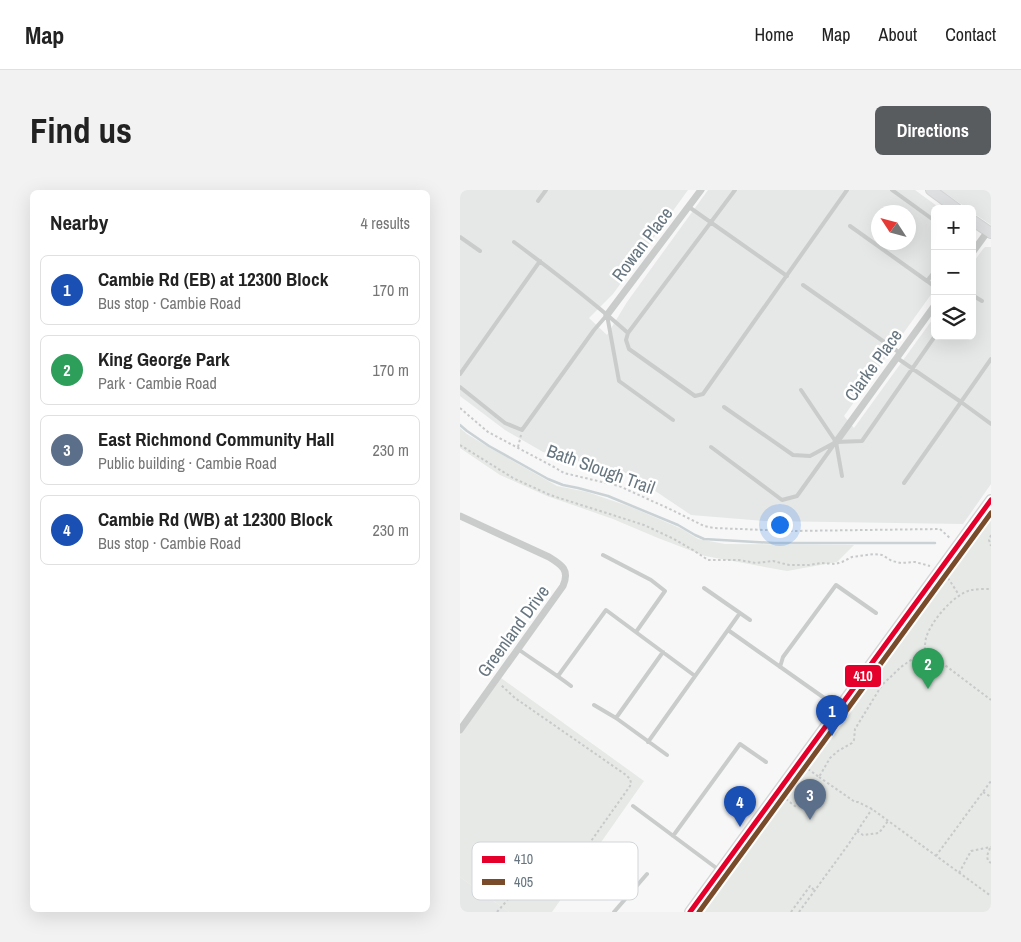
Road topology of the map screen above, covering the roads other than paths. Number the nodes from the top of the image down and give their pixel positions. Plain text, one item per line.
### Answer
1 (546, 190) edge
2 (734, 190) edge
3 (847, 190) edge
4 (892, 190) edge
5 (931, 190) edge
6 (698, 191) edge
7 (538, 201) dead end
8 (952, 205) edge
9 (689, 207) junction
10 (931, 218) edge
11 (710, 222) junction
12 (976, 223) edge
13 (850, 226) dead end
14 (990, 232) edge
15 (460, 237) edge
16 (514, 242) dead end
17 (975, 250) edge
18 (480, 251) dead end
19 (540, 261) junction
20 (786, 276) junction
21 (931, 276) edge
22 (927, 281) junction
23 (931, 284) edge
24 (803, 285) dead end
25 (973, 295) edge
26 (982, 301) dead end
27 (931, 311) edge
28 (607, 315) junction
29 (628, 333) junction
30 (932, 340) edge
31 (898, 356) junction
32 (991, 359) edge
33 (912, 369) junction
34 (460, 374) edge
35 (460, 387) edge
36 (800, 390) dead end
37 (961, 402) junction
38 (724, 407) dead end
39 (673, 420) dead end
40 (991, 424) edge
41 (836, 442) junction
42 (711, 447) dead end
43 (842, 476) dead end
44 (904, 483) dead end
45 (991, 500) edge
46 (460, 516) edge
47 (603, 555) dead end
48 (704, 588) dead end
49 (740, 613) junction
50 (876, 613) dead end
51 (750, 620) dead end
52 (728, 630) junction
53 (636, 632) junction
54 (518, 649) junction
55 (663, 652) junction
56 (780, 667) junction
57 (558, 676) junction
58 (695, 676) junction
59 (571, 686) dead end
60 (594, 705) dead end
61 (839, 708) junction
62 (616, 718) junction
63 (460, 730) edge
64 (648, 742) junction
65 (667, 754) dead end
66 (766, 762) dead end
67 (632, 806) dead end
68 (673, 836) junction
69 (720, 870) junction
70 (646, 874) dead end
71 (638, 884) edge
72 (624, 900) edge
73 (614, 912) edge
74 (690, 912) edge

1 - 7 lane
2 - 11 lane
3 - 20 lane
4 - 10 lane
5 - 8 main road
6 - 9 street, Rowan Place
9 - 11 lane
9 - 28 street, Rowan Place
11 - 20 lane
11 - 29 lane
12 - 14 main road
13 - 22 lane
14 - 17 street
15 - 18 lane
16 - 19 lane
19 - 28 lane
19 - 34 lane
20 - 29 lane
21 - 22 lane
22 - 23 lane
24 - 31 lane
25 - 26 lane
27 - 31 street, Clarke Place
28 - 29 lane
28 - 35 lane
28 - 39 lane
30 - 33 lane
31 - 33 lane
31 - 41 street, Clarke Place
32 - 37 lane
33 - 37 lane
33 - 41 lane
36 - 41 lane
37 - 40 lane
37 - 44 lane
38 - 41 lane
41 - 42 lane
41 - 43 lane
45 - 61 main road
46 - 54 street, Greenland Drive
47 - 53 lane
48 - 49 lane
49 - 51 lane
49 - 52 lane
50 - 56 lane
52 - 56 lane
52 - 58 lane
53 - 55 lane
53 - 57 lane
54 - 57 lane
54 - 63 street, Greenland Drive
55 - 58 lane
55 - 62 lane
56 - 61 lane
57 - 59 lane
58 - 64 lane
60 - 62 lane
61 - 69 main road
62 - 64 lane
64 - 65 lane
66 - 68 lane
67 - 68 lane
68 - 69 lane
69 - 74 main road
70 - 71 lane
72 - 73 lane

